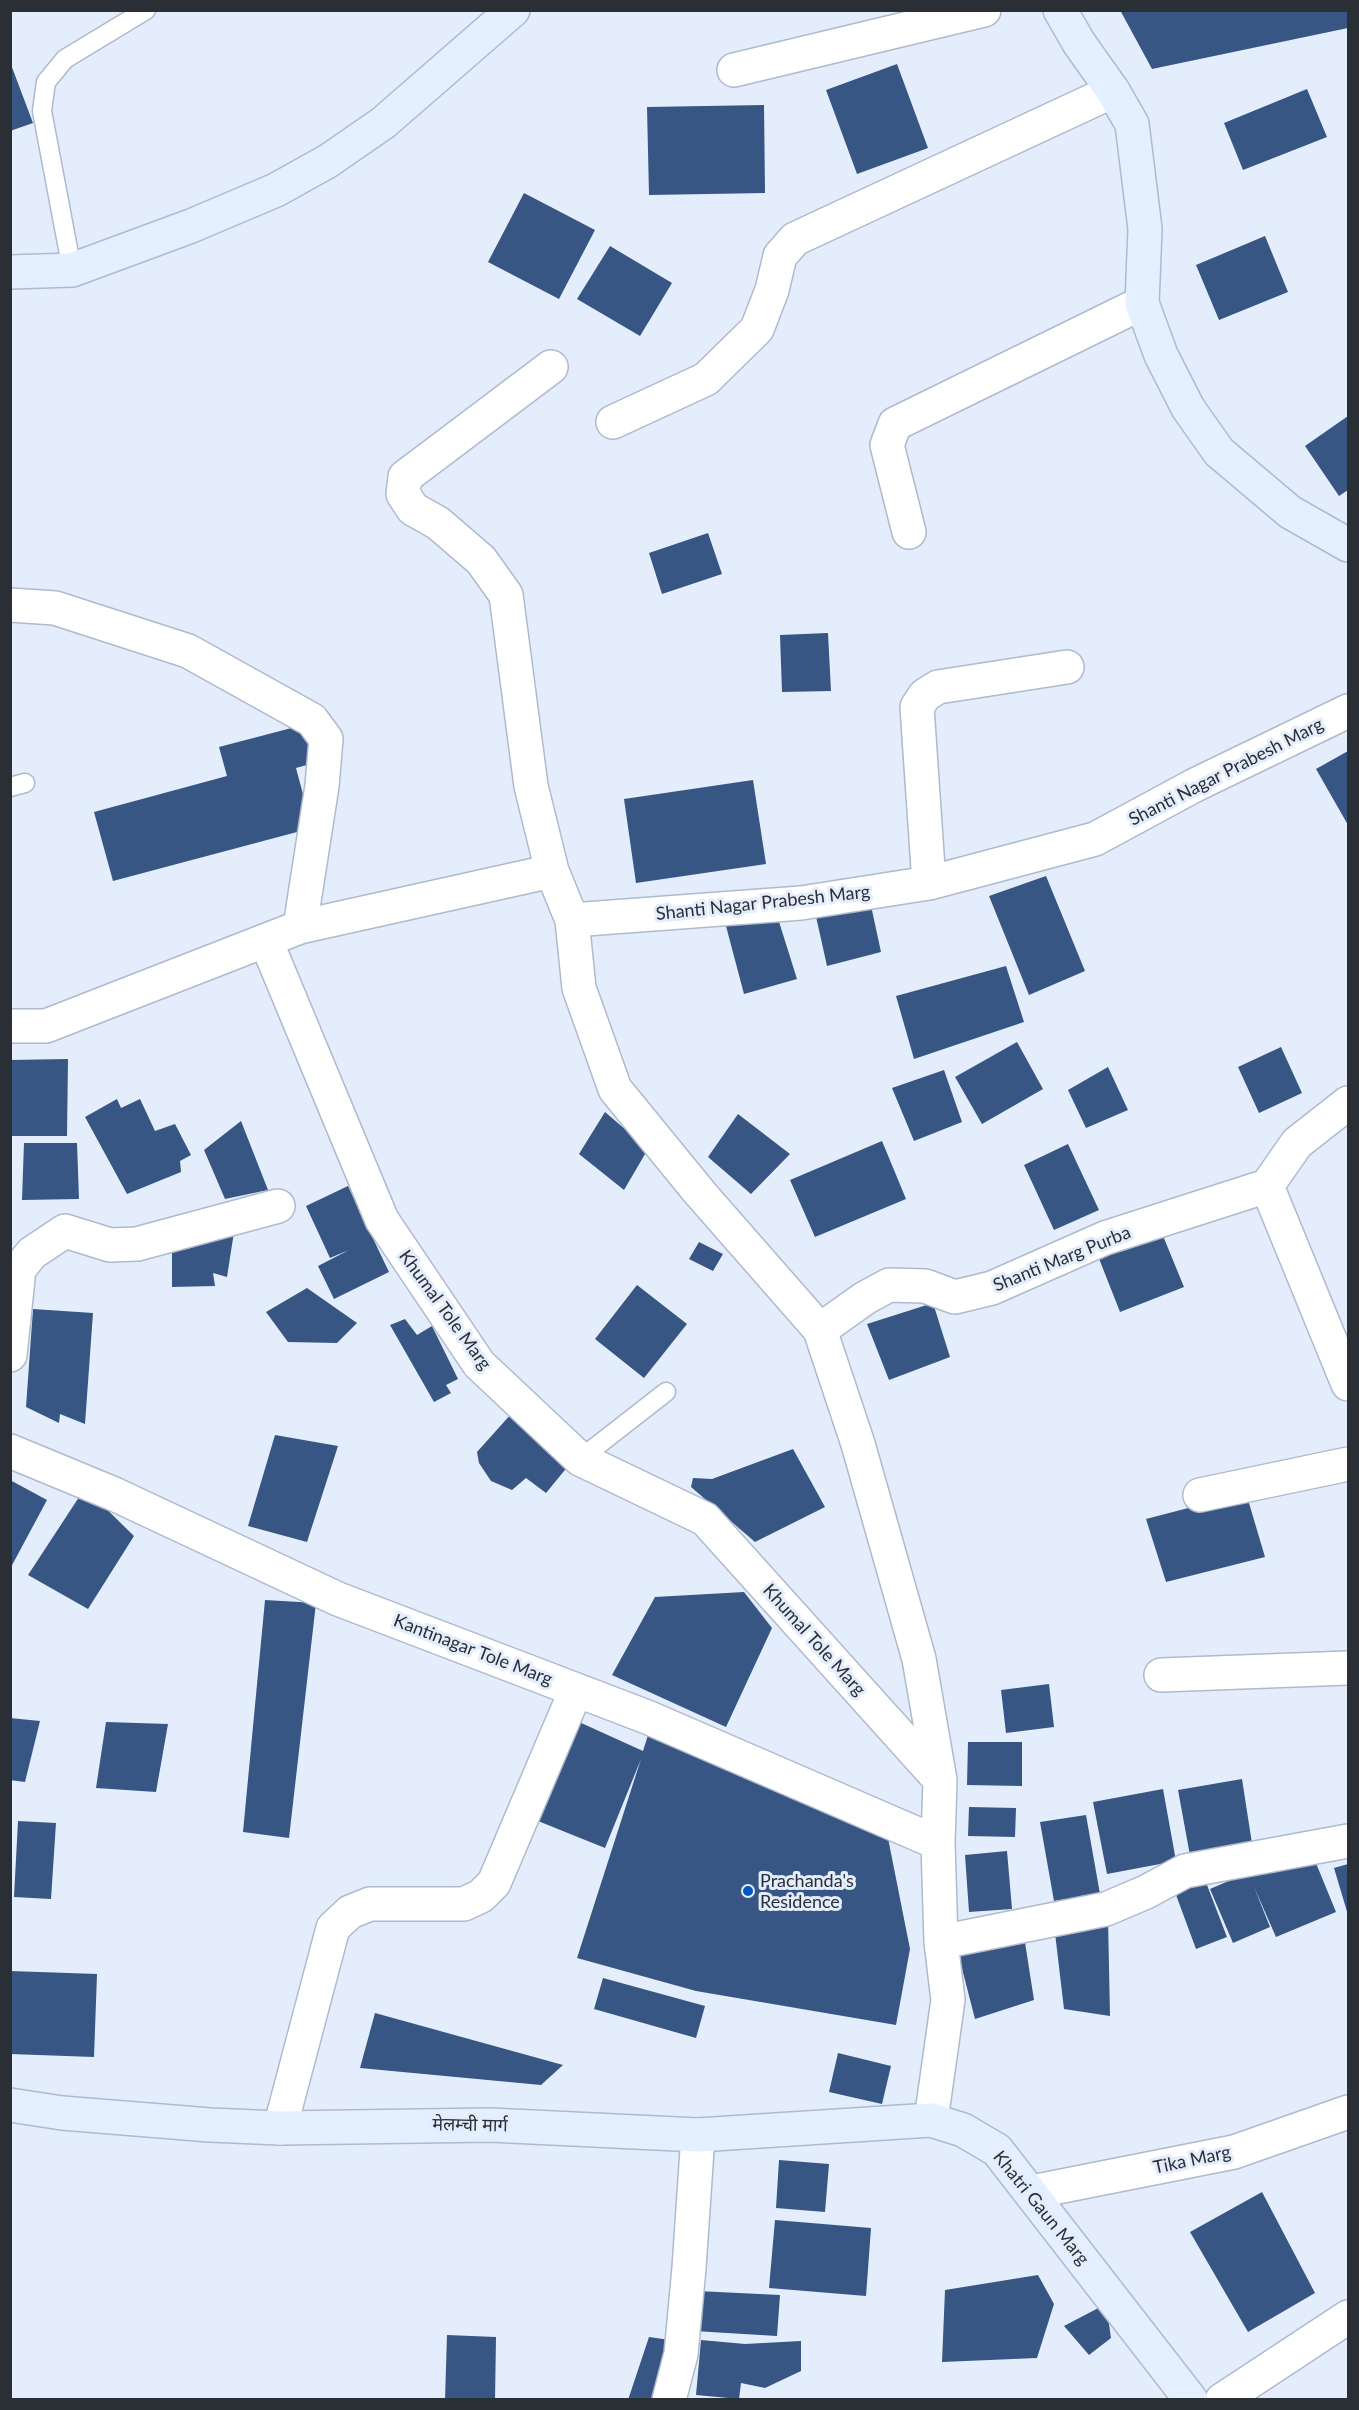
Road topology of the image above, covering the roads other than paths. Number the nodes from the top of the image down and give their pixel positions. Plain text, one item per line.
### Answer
1 (146, 10) edge
2 (513, 10) edge
3 (984, 10) edge
4 (1060, 10) edge
5 (734, 70) dead end
6 (1113, 91) junction
7 (72, 270) junction
8 (10, 272) edge
9 (1142, 303) junction
10 (551, 367) dead end
11 (613, 422) dead end
12 (909, 532) dead end
13 (1348, 545) edge
14 (10, 605) edge
15 (1067, 667) dead end
16 (1348, 711) edge
17 (552, 871) junction
18 (929, 883) junction
19 (572, 921) junction
20 (300, 927) junction
21 (266, 941) junction
22 (10, 1026) edge
23 (1348, 1103) edge
24 (1268, 1186) junction
25 (278, 1206) dead end
26 (820, 1330) junction
27 (10, 1355) edge
28 (1348, 1384) edge
29 (666, 1392) dead end
30 (10, 1451) edge
31 (580, 1459) junction
32 (1348, 1464) edge
33 (1200, 1495) dead end
34 (1348, 1668) edge
35 (1161, 1675) dead end
36 (576, 1689) junction
37 (940, 1780) junction
38 (938, 1842) junction
39 (1348, 1842) edge
40 (941, 1942) junction
41 (10, 2105) edge
42 (1348, 2112) edge
43 (931, 2120) junction
44 (280, 2128) junction
45 (698, 2135) junction
46 (1032, 2192) junction
47 (1348, 2317) edge
48 (669, 2400) edge
49 (1191, 2400) edge
50 (1222, 2400) edge

1 - 7 lane
2 - 7 main road
3 - 5 street
4 - 6 main road
6 - 9 main road
6 - 11 street
7 - 8 main road
9 - 12 street
9 - 13 main road
10 - 17 street
14 - 20 street
15 - 18 street
16 - 18 street, Shanti Nagar Prabesh Marg
17 - 19 street
17 - 20 street
18 - 19 street, Shanti Nagar Prabesh Marg
19 - 26 street
20 - 21 street
21 - 22 street
21 - 31 street, Khumal Tole Marg
23 - 24 street
24 - 26 street, Shanti Marg Purba
24 - 28 street
25 - 27 street
26 - 37 street
29 - 31 lane
30 - 36 street, Kantinagar Tole Marg
31 - 37 street, Khumal Tole Marg
32 - 33 street
34 - 35 street
36 - 38 street, Kantinagar Tole Marg
36 - 44 street
37 - 38 street
38 - 40 street
39 - 40 street
40 - 43 street
41 - 44 main road, मेलम्ची मार्ग
42 - 46 street, Tika Marg
43 - 45 main road, मेलम्ची मार्ग
43 - 46 main road, Khatri Gaun Marg
44 - 45 main road, मेलम्ची मार्ग
45 - 48 street
46 - 49 main road, Khatri Gaun Marg
47 - 50 street

